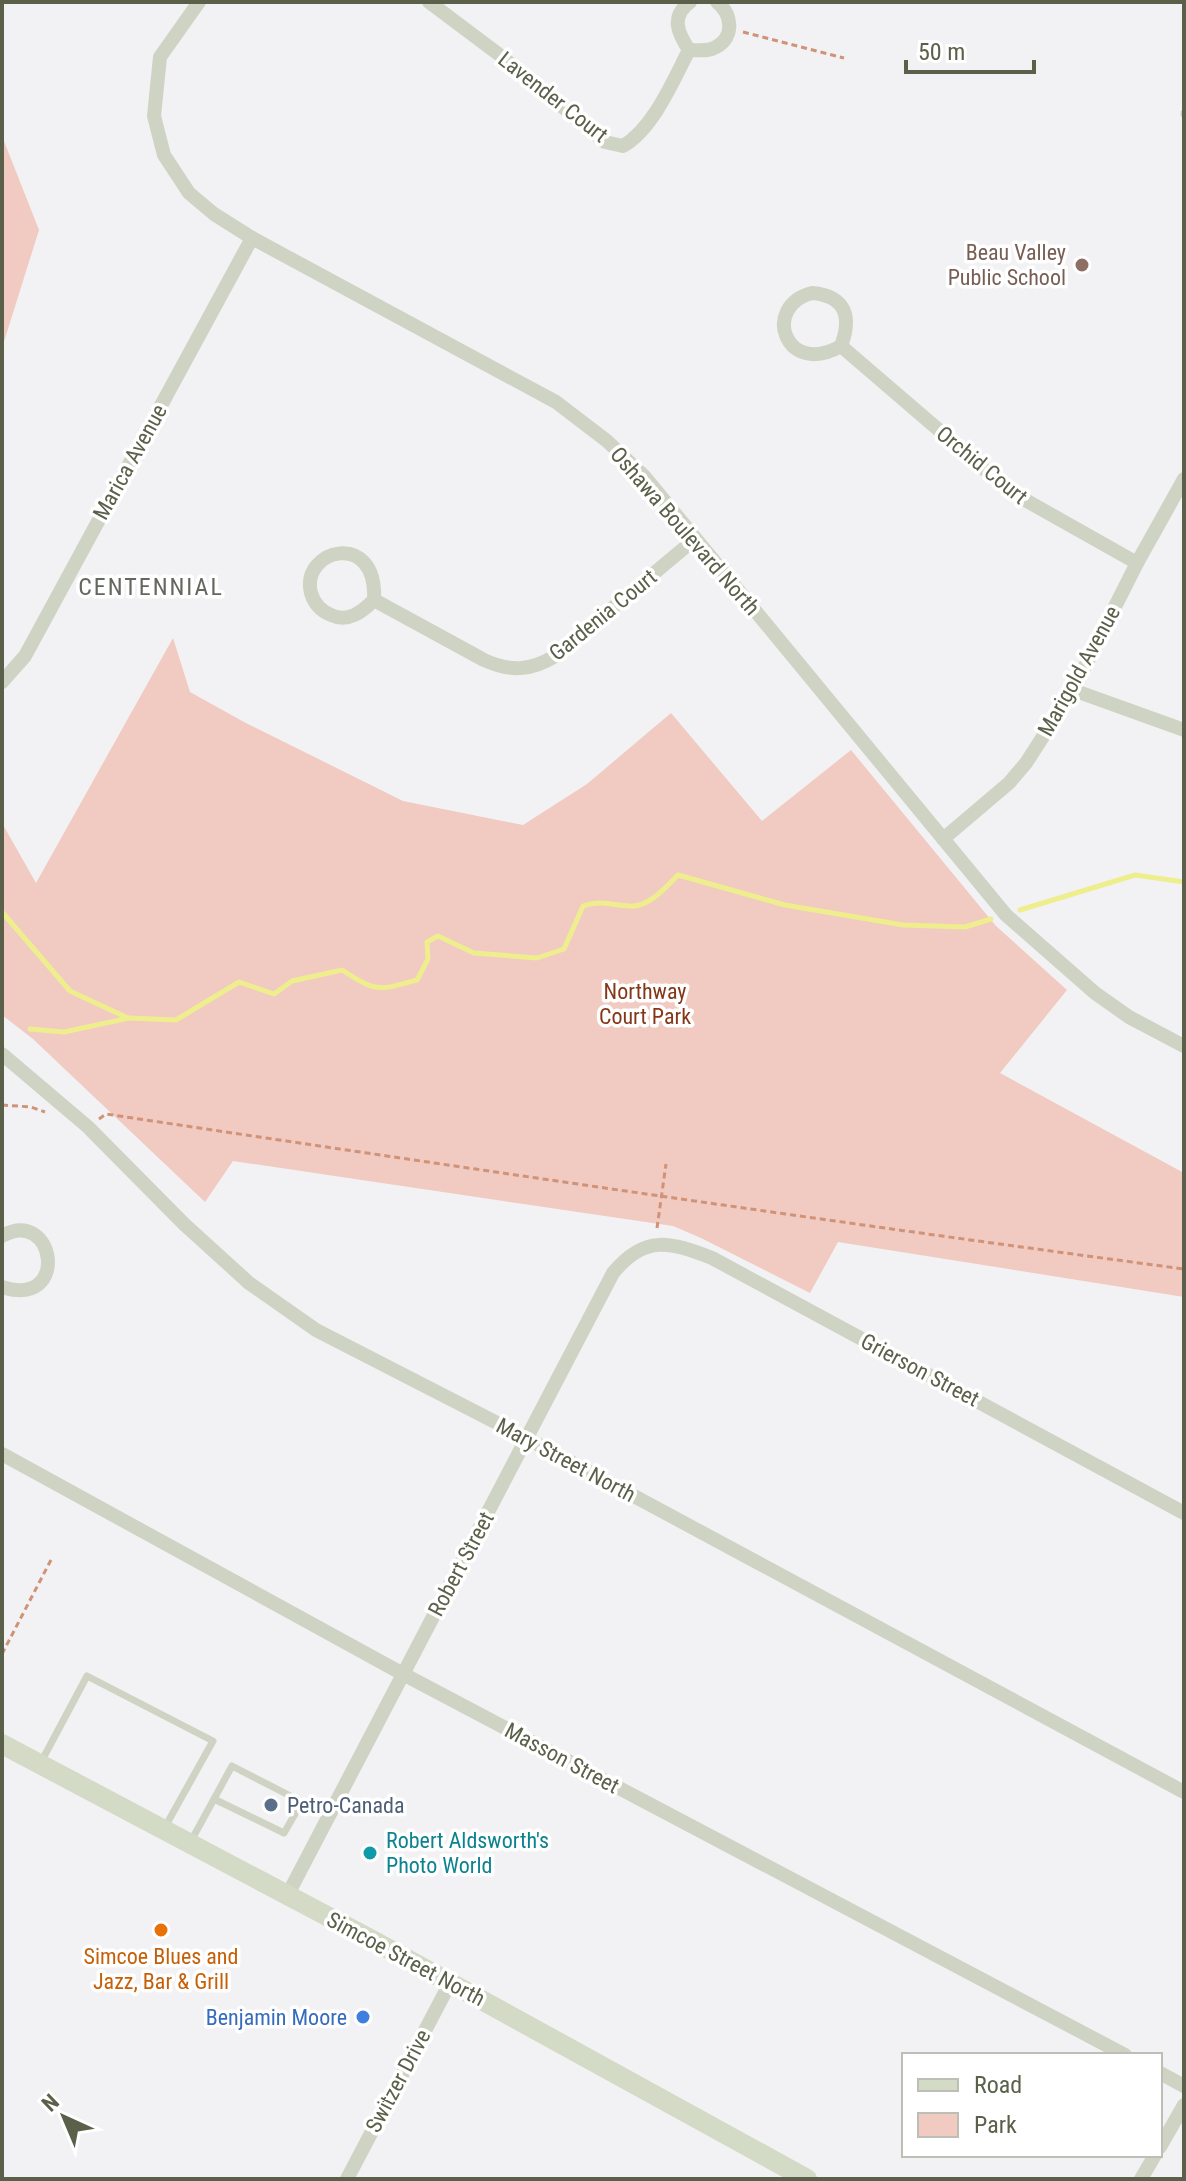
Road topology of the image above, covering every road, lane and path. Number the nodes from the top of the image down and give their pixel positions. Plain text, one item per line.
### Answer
1 (199, 2) edge
2 (429, 2) edge
3 (690, 2) edge
4 (717, 2) edge
5 (730, 29) junction
6 (689, 50) junction
7 (844, 58) dead end
8 (252, 238) junction
9 (841, 346) junction
10 (1184, 479) edge
11 (695, 539) junction
12 (1137, 563) junction
13 (374, 600) junction
14 (2, 682) edge
15 (1073, 690) junction
16 (1184, 730) edge
17 (943, 839) junction
18 (1184, 1046) edge
19 (2, 1054) edge
20 (2, 1105) edge
21 (31, 1107) dead end
22 (106, 1114) dead end
23 (666, 1164) dead end
24 (662, 1196) junction
25 (2, 1236) edge
26 (654, 1245) junction
27 (1184, 1269) edge
28 (2, 1287) edge
29 (528, 1439) junction
30 (2, 1454) edge
31 (1184, 1513) edge
32 (52, 1558) dead end
33 (2, 1654) edge
34 (403, 1674) junction
35 (2, 1744) edge
36 (40, 1765) junction
37 (259, 1779) junction
38 (254, 1788) dead end
39 (279, 1790) junction
40 (1184, 1792) edge
41 (214, 1799) junction
42 (274, 1799) dead end
43 (246, 1802) dead end
44 (302, 1802) junction
45 (240, 1812) junction
46 (266, 1814) dead end
47 (329, 1816) junction
48 (262, 1823) junction
49 (164, 1829) junction
50 (190, 1843) junction
51 (287, 1896) junction
52 (450, 1983) junction
53 (1121, 2053) edge
54 (1162, 2074) edge
55 (1184, 2086) edge
56 (1184, 2105) edge
57 (1162, 2144) edge
58 (1154, 2157) edge
59 (347, 2179) edge
60 (807, 2179) edge
61 (1141, 2179) edge

1 - 8 street, Oshawa Boulevard North
2 - 6 street, Lavender Court
3 - 6 street
4 - 5 street
5 - 6 street
5 - 7 path
8 - 11 street, Oshawa Boulevard North
8 - 14 street, Marica Avenue
9 - 9 street
9 - 12 street, Orchid Court
10 - 12 street, Marigold Avenue
11 - 13 street, Gardenia Court
11 - 17 street, Oshawa Boulevard North
12 - 15 street, Marigold Avenue
13 - 13 street
15 - 16 street
15 - 17 street, Marigold Avenue
17 - 18 street, Oshawa Boulevard North
19 - 29 street, Mary Street North
20 - 21 path
22 - 24 path
23 - 24 path
24 - 26 path
24 - 27 path
25 - 28 street
26 - 29 street, Robert Street
26 - 31 street, Grierson Street
29 - 34 street, Robert Street
29 - 40 street, Mary Street North
30 - 34 street, Masson Street
32 - 33 path
34 - 47 street, Robert Street
34 - 53 street, Masson Street
35 - 36 main road, Simcoe Street North
36 - 49 main road, Simcoe Street North
36 - 49 lane
37 - 38 lane
37 - 39 lane
37 - 41 lane
39 - 42 lane
39 - 44 lane
41 - 45 lane
41 - 50 lane
43 - 45 lane
44 - 47 lane
44 - 48 lane
45 - 48 lane
46 - 48 lane
47 - 51 street, Robert Street
49 - 50 main road, Simcoe Street North
50 - 51 main road, Simcoe Street North
51 - 52 main road, Simcoe Street North
52 - 59 street, Switzer Drive
52 - 60 main road, Simcoe Street North
54 - 55 street
56 - 57 street
58 - 61 street

